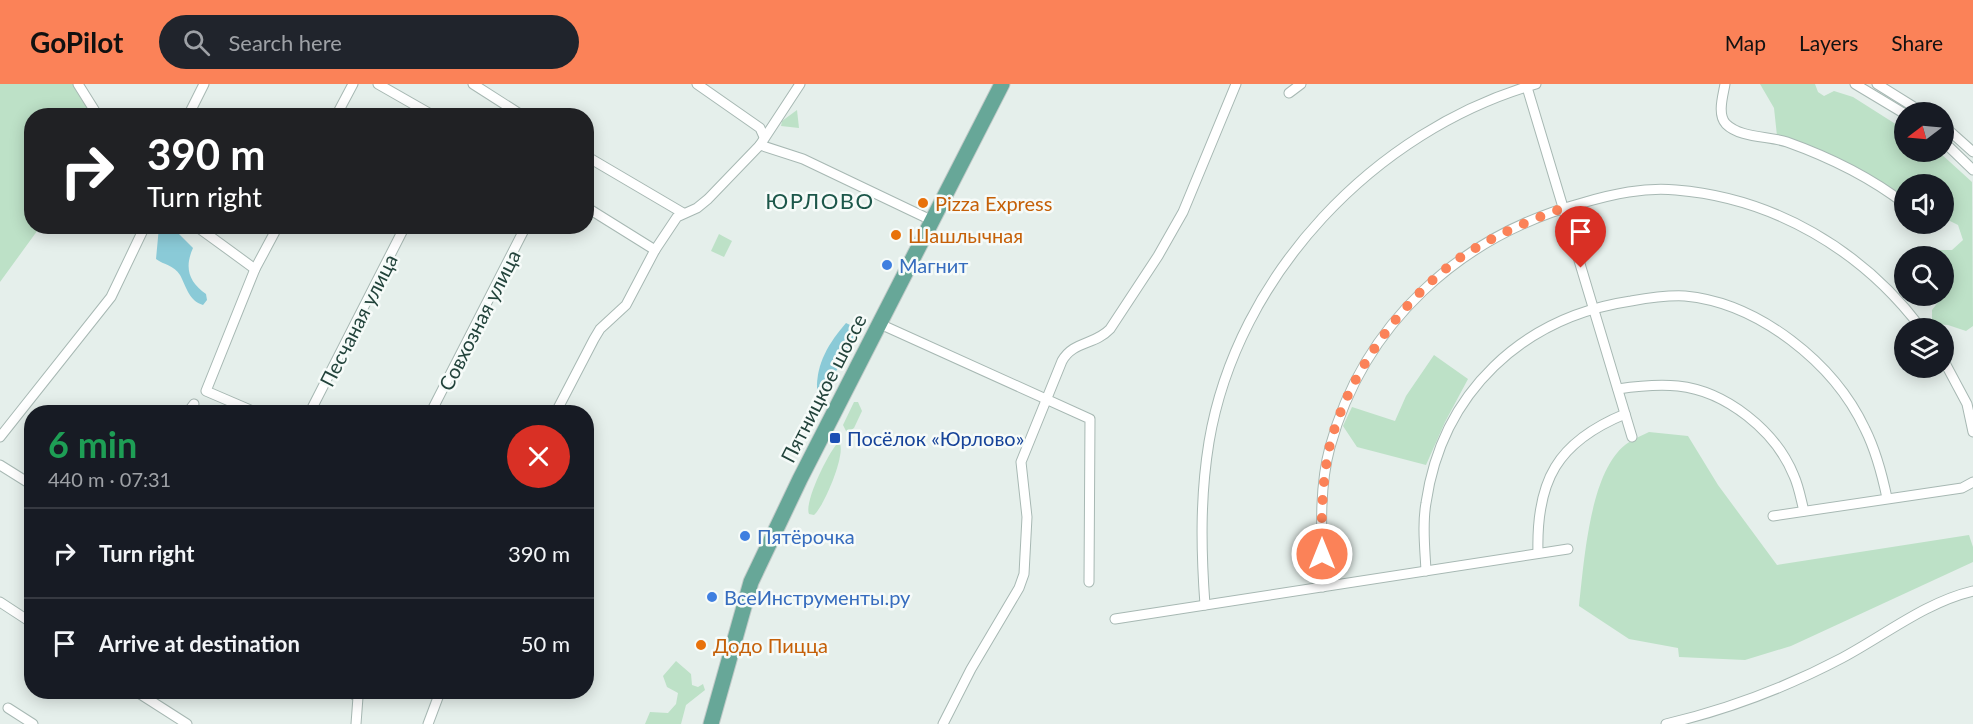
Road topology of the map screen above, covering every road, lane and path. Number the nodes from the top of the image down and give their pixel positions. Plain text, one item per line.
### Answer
1 (78, 84) edge
2 (204, 84) edge
3 (353, 84) edge
4 (378, 84) edge
5 (473, 84) edge
6 (697, 84) edge
7 (800, 84) edge
8 (1002, 84) edge
9 (1236, 84) edge
10 (1301, 84) edge
11 (1725, 84) edge
12 (1855, 84) edge
13 (1876, 84) edge
14 (1530, 85) edge
15 (1289, 93) dead end
16 (1906, 102) edge
17 (1894, 107) edge
18 (93, 108) edge
19 (192, 108) edge
20 (340, 108) edge
21 (420, 108) edge
22 (510, 108) edge
23 (1954, 135) edge
24 (762, 141) junction
25 (1954, 152) edge
26 (1973, 152) edge
27 (594, 161) edge
28 (1973, 170) edge
29 (1894, 197) edge
30 (1563, 208) junction
31 (594, 212) edge
32 (683, 213) junction
33 (933, 221) junction
34 (141, 234) edge
35 (207, 234) edge
36 (274, 234) edge
37 (401, 234) edge
38 (522, 234) edge
39 (655, 250) junction
40 (255, 269) junction
41 (1593, 307) junction
42 (1913, 318) edge
43 (880, 324) junction
44 (1953, 378) edge
45 (1618, 389) junction
46 (1048, 398) junction
47 (25, 405) edge
48 (238, 405) edge
49 (314, 405) edge
50 (435, 405) edge
51 (560, 405) edge
52 (24, 407) edge
53 (1625, 414) junction
54 (1973, 432) edge
55 (0, 437) edge
56 (1632, 437) dead end
57 (0, 465) edge
58 (24, 480) edge
59 (1973, 483) edge
60 (1887, 498) junction
61 (1804, 511) junction
62 (1773, 516) dead end
63 (1568, 549) dead end
64 (1538, 553) junction
65 (1426, 571) junction
66 (1089, 582) dead end
67 (1323, 587) junction
68 (1973, 591) edge
69 (0, 602) edge
70 (1205, 605) junction
71 (24, 618) edge
72 (1115, 619) dead end
73 (148, 699) edge
74 (359, 699) edge
75 (437, 699) edge
76 (8, 708) dead end
77 (33, 724) edge
78 (187, 724) edge
79 (356, 724) edge
80 (428, 724) edge
81 (711, 724) edge
82 (943, 724) edge
83 (1666, 724) edge

1 - 18 street
2 - 19 street
3 - 20 street
4 - 21 street
5 - 22 street
6 - 24 street
7 - 24 street
8 - 33 main road, Пятницкое шоссе
9 - 46 street
10 - 15 street
11 - 29 street
12 - 17 street
13 - 16 street
14 - 30 street
14 - 70 street
23 - 26 street
24 - 32 street
24 - 33 street
25 - 28 street
27 - 32 street
30 - 41 street
30 - 42 street
30 - 67 street
31 - 39 street
32 - 39 street
33 - 43 main road, Пятницкое шоссе
34 - 47 street
35 - 40 street
36 - 40 street
37 - 49 street, Песчаная улица
38 - 50 street, Совхозная улица
39 - 51 street
40 - 48 street
41 - 45 street
41 - 60 street
41 - 65 street
43 - 46 street
43 - 81 main road, Пятницкое шоссе
44 - 54 street
45 - 53 street
45 - 61 street
46 - 66 street
46 - 82 street
52 - 55 street
53 - 56 street
53 - 64 street
57 - 58 street
59 - 60 street
60 - 61 street
61 - 62 street
63 - 64 street
64 - 65 street
65 - 67 street
67 - 70 street
68 - 83 street
69 - 71 street
70 - 72 street
73 - 78 street
74 - 79 street
75 - 80 street
76 - 77 street

